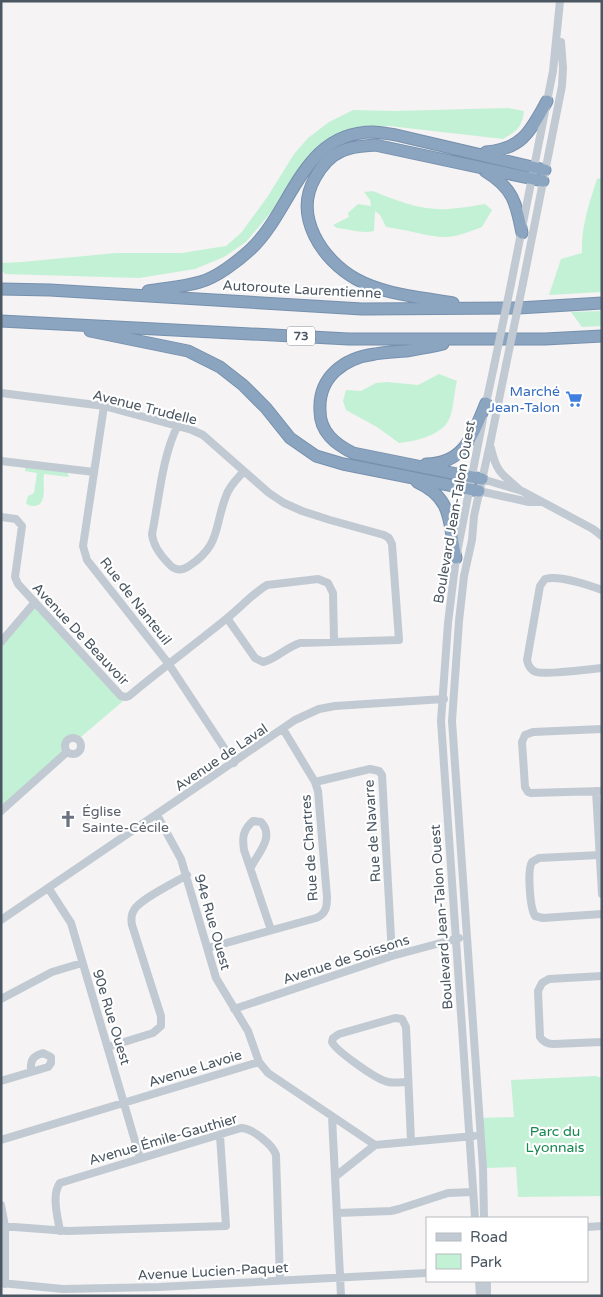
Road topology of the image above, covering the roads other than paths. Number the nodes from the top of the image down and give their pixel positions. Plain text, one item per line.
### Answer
1 (560, 1) edge
2 (559, 25) junction
3 (547, 101) junction
4 (477, 153) junction
5 (477, 166) junction
6 (539, 174) junction
7 (522, 232) junction
8 (1, 289) edge
9 (129, 295) junction
10 (602, 303) edge
11 (481, 308) junction
12 (1, 321) edge
13 (49, 324) junction
14 (602, 336) edge
15 (475, 339) junction
16 (1, 393) edge
17 (486, 403) junction
18 (104, 406) junction
19 (178, 426) junction
20 (490, 444) junction
21 (1, 461) edge
22 (409, 464) junction
23 (244, 471) junction
24 (94, 472) junction
25 (397, 475) junction
26 (475, 484) junction
27 (522, 491) junction
28 (542, 502) junction
29 (1, 517) edge
30 (602, 536) edge
31 (456, 558) junction
32 (602, 590) edge
33 (36, 602) junction
34 (227, 618) junction
35 (334, 641) junction
36 (1, 642) edge
37 (168, 663) junction
38 (602, 668) edge
39 (454, 699) junction
40 (441, 700) junction
41 (283, 729) junction
42 (602, 729) edge
43 (67, 752) dead end
44 (234, 763) junction
45 (315, 782) junction
46 (599, 791) edge
47 (1, 811) edge
48 (157, 815) junction
49 (600, 855) junction
50 (250, 867) junction
51 (187, 875) junction
52 (49, 889) junction
53 (602, 894) edge
54 (602, 914) edge
55 (1, 920) edge
56 (271, 930) junction
57 (466, 935) junction
58 (455, 939) junction
59 (208, 948) junction
60 (392, 956) junction
61 (82, 963) junction
62 (602, 976) edge
63 (1, 1000) edge
64 (234, 1009) junction
65 (602, 1042) edge
66 (108, 1046) junction
67 (259, 1062) junction
68 (30, 1070) dead end
69 (1, 1080) edge
70 (408, 1082) junction
71 (124, 1103) junction
72 (332, 1117) junction
73 (220, 1135) junction
74 (469, 1136) junction
75 (481, 1136) junction
76 (1, 1140) edge
77 (411, 1142) junction
78 (375, 1145) junction
79 (140, 1158) junction
80 (336, 1176) junction
81 (473, 1192) junction
82 (1, 1206) edge
83 (338, 1213) junction
84 (475, 1217) edge
85 (484, 1217) edge
86 (3, 1226) edge
87 (602, 1226) edge
88 (588, 1227) edge
89 (60, 1231) junction
90 (426, 1273) edge
91 (340, 1278) junction
92 (280, 1280) junction
93 (479, 1282) edge
94 (487, 1282) edge
95 (3, 1284) edge
96 (341, 1296) edge
97 (480, 1296) edge
98 (487, 1296) edge

1 - 2 street, Boulevard Jean-Talon Ouest
2 - 3 street, Boulevard Jean-Talon Ouest
2 - 6 street, Boulevard Jean-Talon Ouest
3 - 4 highway
3 - 6 street, Boulevard Jean-Talon Ouest
4 - 6 highway
4 - 9 highway
5 - 6 highway
5 - 7 highway
5 - 11 highway
6 - 7 street, Boulevard Jean-Talon Ouest
6 - 20 street, Boulevard Jean-Talon Ouest, bridge
7 - 17 street, Boulevard Jean-Talon Ouest, bridge
8 - 9 highway, Autoroute Laurentienne / 73
9 - 11 highway, Autoroute Laurentienne / 73
10 - 11 highway, Autoroute Laurentienne / 73
12 - 13 highway, 73
13 - 15 highway, 73
13 - 25 highway
14 - 15 highway, 73
15 - 22 highway
16 - 18 street, Avenue Trudelle
17 - 22 highway
17 - 26 street, Boulevard Jean-Talon Ouest
18 - 19 street, Avenue Trudelle
18 - 24 street, Rue de Nanteuil
19 - 23 street, Avenue Trudelle
19 - 23 street
20 - 26 street, Boulevard Jean-Talon Ouest
20 - 27 street
21 - 24 street
22 - 26 highway
23 - 35 street, Avenue Trudelle
24 - 37 street, Rue de Nanteuil
25 - 26 highway
25 - 31 highway
26 - 27 street
26 - 28 street
26 - 31 street, Boulevard Jean-Talon Ouest
26 - 39 street, Boulevard Jean-Talon Ouest
27 - 28 street
28 - 30 street
29 - 33 street, Avenue De Beauvoir
31 - 40 street, Boulevard Jean-Talon Ouest
32 - 38 street
33 - 36 street
33 - 37 street, Avenue De Beauvoir
34 - 35 street
34 - 35 street, Avenue De Beauvoir
34 - 37 street, Avenue De Beauvoir
37 - 44 street, Rue de Nanteuil
39 - 40 street, Avenue de Laval
39 - 57 street, Boulevard Jean-Talon Ouest
40 - 41 street, Avenue de Laval
40 - 58 street, Boulevard Jean-Talon Ouest
41 - 44 street, Avenue de Laval
41 - 45 street, Rue de Chartres
42 - 46 street
43 - 47 street
44 - 48 street, Avenue de Laval
45 - 56 street, Rue de Chartres
45 - 60 street, Rue de Navarre
46 - 49 street
48 - 51 street, 94e Rue Ouest
48 - 52 street, Avenue de Laval
49 - 53 street
49 - 54 street
50 - 50 street
50 - 56 street
51 - 59 street, 94e Rue Ouest
51 - 66 street
52 - 55 street, Avenue de Laval
52 - 61 street, 90e Rue Ouest
56 - 59 street, Rue de Chartres
57 - 58 street, Avenue de Soissons
57 - 75 street, Boulevard Jean-Talon Ouest
58 - 60 street, Avenue de Soissons
58 - 74 street, Boulevard Jean-Talon Ouest
59 - 64 street, 94e Rue Ouest
60 - 64 street, Avenue de Soissons
61 - 63 street
61 - 66 street, 90e Rue Ouest
62 - 65 street
64 - 67 street, 94e Rue Ouest
66 - 71 street, 90e Rue Ouest
67 - 71 street, Avenue Lavoie
67 - 72 street, Avenue Lavoie
68 - 69 street
70 - 70 street
70 - 77 street
71 - 76 street, Avenue Lavoie
71 - 79 street, 90e Rue Ouest
72 - 78 street, Avenue Lavoie
72 - 80 street
73 - 79 street, Avenue Émile-Gauthier
73 - 89 street
73 - 92 street, Avenue Émile-Gauthier
74 - 75 street
74 - 77 street
74 - 81 street, Boulevard Jean-Talon Ouest
75 - 85 street, Boulevard Jean-Talon Ouest
77 - 78 street
78 - 80 street
79 - 89 street, Avenue Émile-Gauthier
80 - 83 street
81 - 83 street
81 - 84 street, Boulevard Jean-Talon Ouest
82 - 86 street
83 - 91 street
86 - 89 street
86 - 95 street
87 - 88 street
90 - 91 street, Avenue Lucien-Paquet
91 - 92 street, Avenue Lucien-Paquet
91 - 96 street
92 - 95 street, Avenue Lucien-Paquet
93 - 97 street
94 - 98 street

